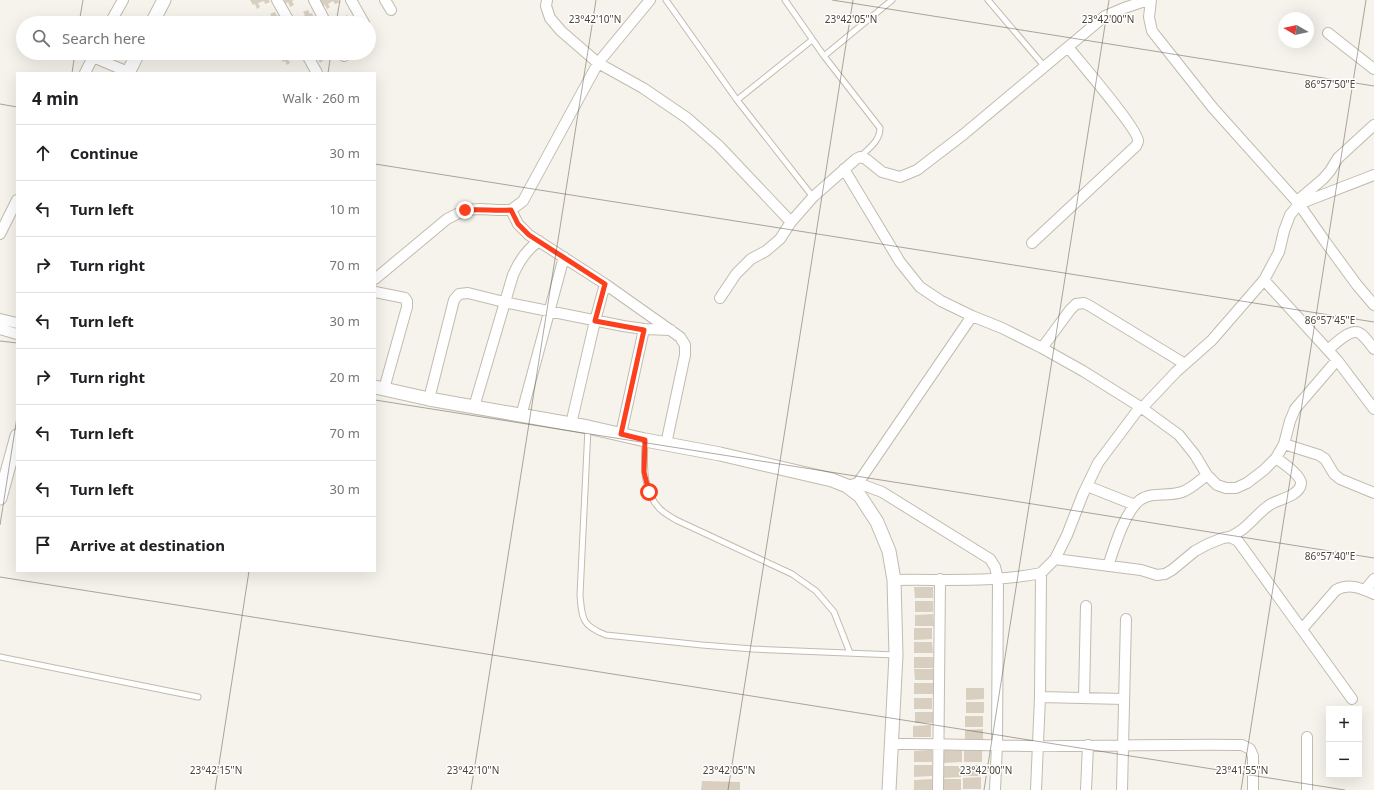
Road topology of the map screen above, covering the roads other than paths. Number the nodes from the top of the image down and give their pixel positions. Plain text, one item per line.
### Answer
1 (123, 0) edge
2 (164, 0) edge
3 (277, 0) edge
4 (314, 0) edge
5 (351, 0) edge
6 (385, 0) edge
7 (547, 0) edge
8 (650, 0) edge
9 (666, 0) edge
10 (785, 0) edge
11 (892, 0) edge
12 (988, 0) edge
13 (1150, 0) edge
14 (391, 10) dead end
15 (114, 16) edge
16 (156, 16) edge
17 (286, 16) edge
18 (322, 16) edge
19 (360, 16) edge
20 (1328, 33) dead end
21 (812, 40) junction
22 (1068, 47) junction
23 (824, 56) junction
24 (92, 60) edge
25 (103, 60) edge
26 (134, 60) edge
27 (310, 60) edge
28 (598, 63) junction
29 (1044, 66) junction
30 (1374, 69) edge
31 (86, 72) edge
32 (126, 72) edge
33 (128, 72) edge
34 (316, 72) edge
35 (737, 100) junction
36 (1374, 125) edge
37 (860, 156) junction
38 (844, 169) junction
39 (1374, 175) edge
40 (813, 197) junction
41 (16, 202) edge
42 (1298, 202) junction
43 (511, 210) junction
44 (791, 222) junction
45 (0, 234) edge
46 (539, 241) junction
47 (1032, 243) dead end
48 (564, 257) junction
49 (376, 278) edge
50 (1264, 280) junction
51 (605, 284) junction
52 (376, 292) edge
53 (720, 298) dead end
54 (504, 302) junction
55 (1374, 306) edge
56 (549, 311) junction
57 (972, 316) junction
58 (0, 319) edge
59 (595, 321) junction
60 (16, 323) edge
61 (0, 329) edge
62 (644, 330) junction
63 (671, 330) junction
64 (16, 334) edge
65 (1042, 348) junction
66 (1374, 349) edge
67 (1328, 350) junction
68 (1337, 360) junction
69 (1185, 364) junction
70 (380, 388) edge
71 (429, 399) junction
72 (474, 407) junction
73 (1142, 408) junction
74 (1374, 409) edge
75 (521, 416) junction
76 (571, 424) junction
77 (588, 428) junction
78 (621, 434) junction
79 (16, 440) edge
80 (645, 440) junction
81 (666, 444) junction
82 (1284, 444) junction
83 (1276, 458) junction
84 (1207, 475) junction
85 (852, 484) junction
86 (1086, 486) junction
87 (1374, 493) edge
88 (0, 498) edge
89 (1135, 506) junction
90 (1230, 537) junction
91 (1055, 559) junction
92 (1108, 566) junction
93 (1041, 573) junction
94 (940, 579) junction
95 (998, 579) junction
96 (1374, 579) edge
97 (894, 580) junction
98 (1369, 592) edge
99 (1086, 606) dead end
100 (1126, 619) dead end
101 (1302, 629) junction
102 (850, 653) junction
103 (896, 655) junction
104 (0, 656) edge
105 (198, 697) dead end
106 (1040, 697) junction
107 (1084, 698) junction
108 (1124, 699) junction
109 (1352, 699) dead end
110 (1307, 737) dead end
111 (892, 744) junction
112 (939, 744) junction
113 (997, 745) junction
114 (1088, 745) junction
115 (1123, 745) junction
116 (1038, 746) junction
117 (889, 790) edge
118 (938, 790) edge
119 (994, 790) edge
120 (1036, 790) edge
121 (1086, 790) edge
122 (1122, 790) edge
123 (1253, 790) edge
124 (1306, 790) edge

1 - 15 street
2 - 16 street
3 - 17 street
4 - 18 street
5 - 19 street
6 - 14 street
7 - 28 street
8 - 28 street
9 - 35 lane
10 - 21 lane
11 - 23 lane
12 - 29 lane
13 - 22 street
13 - 42 street
20 - 30 street
21 - 23 lane
21 - 35 lane
22 - 29 street
22 - 47 street
23 - 37 lane
24 - 31 street
25 - 32 street
26 - 33 street
27 - 34 street
28 - 43 street
28 - 44 street
29 - 37 street
35 - 40 lane
36 - 42 street
37 - 38 street
38 - 40 street
38 - 57 street
39 - 42 street
40 - 44 street
41 - 45 street
42 - 50 street
42 - 55 street
43 - 46 street
43 - 49 street
44 - 53 street
46 - 48 street
46 - 54 street
48 - 51 street
48 - 56 street
50 - 67 street
50 - 69 street
51 - 59 street
51 - 63 street
52 - 70 street
54 - 56 street
54 - 71 street
54 - 72 street
56 - 59 street
56 - 75 street
57 - 65 street
57 - 85 street
58 - 60 street
59 - 62 street
59 - 76 street
61 - 64 street
62 - 63 street
62 - 78 street
63 - 81 street
65 - 69 street
65 - 73 street
66 - 67 street
67 - 68 street
68 - 74 street
68 - 82 street
69 - 73 street
70 - 71 street
71 - 72 street
72 - 75 street
73 - 84 street
73 - 86 street
75 - 76 street
76 - 77 street
77 - 78 street
77 - 102 lane
78 - 80 street
79 - 88 street
80 - 81 street
80 - 102 lane
81 - 85 street
82 - 83 street
82 - 87 street
83 - 84 street
83 - 90 street
84 - 89 street
85 - 95 street
85 - 97 street
86 - 89 street
86 - 91 street
89 - 92 street
90 - 92 street
90 - 101 street
91 - 92 street
91 - 93 street
93 - 95 street
93 - 106 street
94 - 95 street
94 - 97 street
94 - 112 street
95 - 113 street
96 - 98 street
97 - 103 street
98 - 101 street
99 - 107 street
100 - 108 street
101 - 109 street
102 - 103 lane
103 - 111 street
104 - 105 lane
106 - 107 street
106 - 116 street
107 - 108 street
108 - 115 street
110 - 124 street
111 - 112 street
111 - 117 street
112 - 113 street
112 - 118 street
113 - 116 street
113 - 119 street
114 - 115 street
114 - 116 street
114 - 121 street
115 - 122 street
115 - 123 street
116 - 120 street

